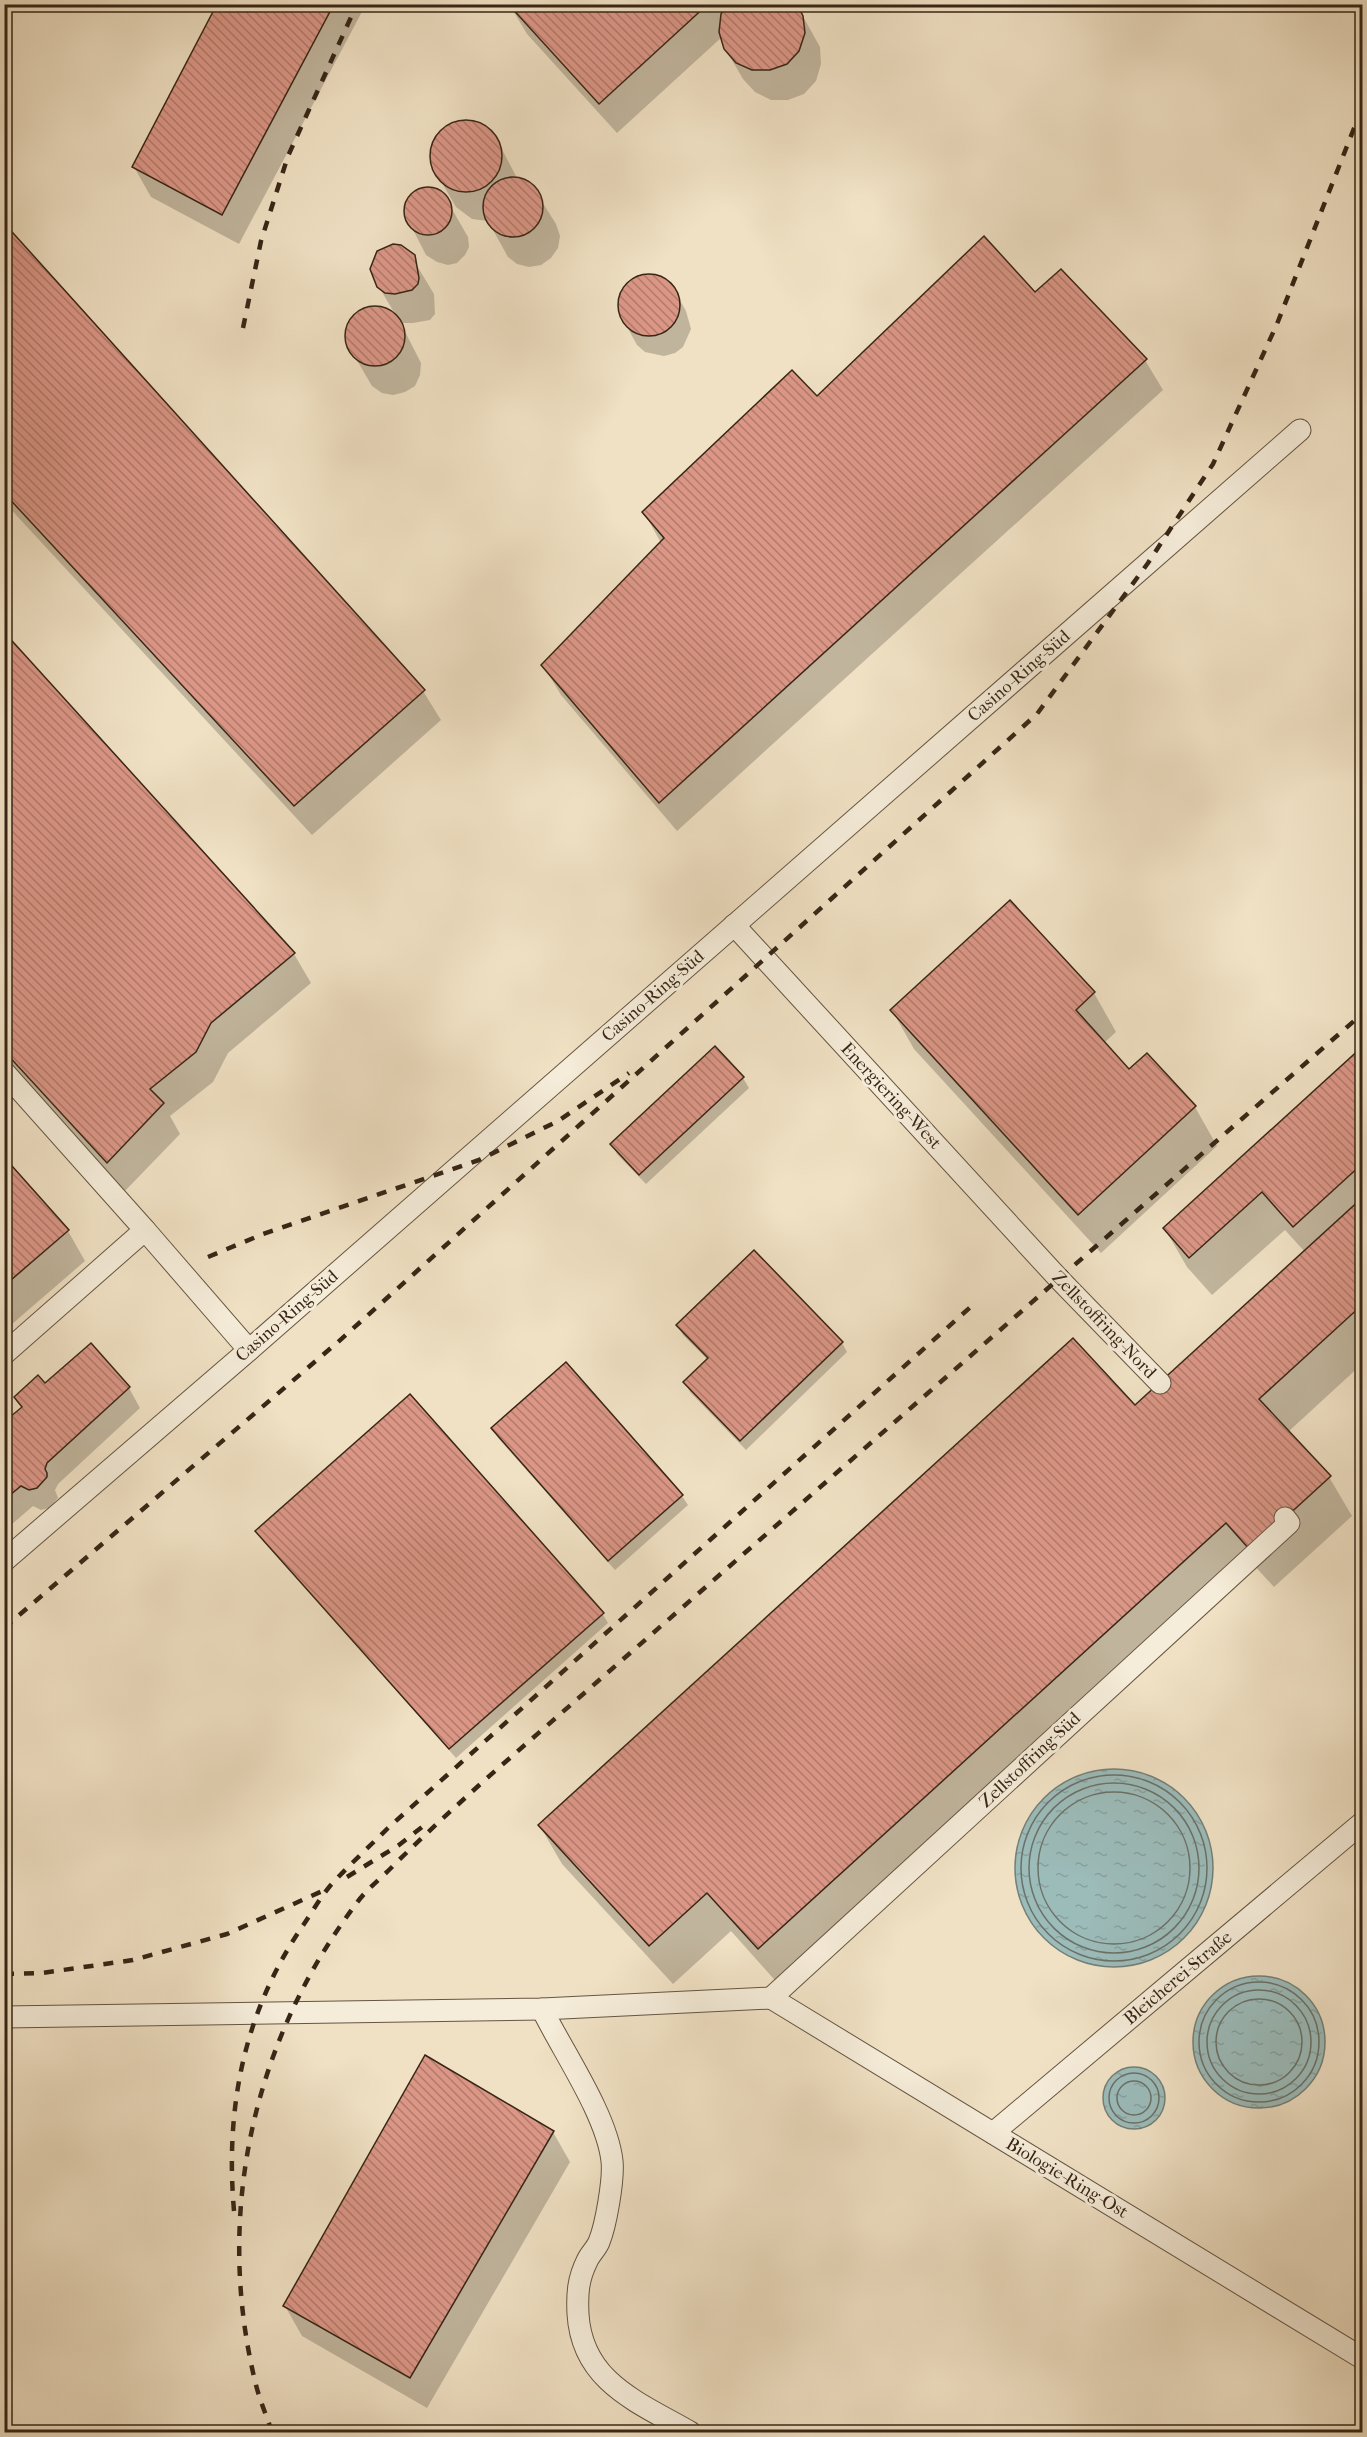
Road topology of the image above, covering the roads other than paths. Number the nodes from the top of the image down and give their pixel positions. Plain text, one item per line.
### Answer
1 (1300, 430) dead end
2 (734, 925) junction
3 (4, 1072) edge
4 (145, 1230) junction
5 (1048, 1267) joint
6 (249, 1350) junction
7 (4, 1354) edge
8 (1160, 1383) dead end
9 (1287, 1521) dead end
10 (4, 1561) edge
11 (1362, 1823) edge
12 (771, 1998) junction
13 (542, 2009) junction
14 (4, 2017) edge
15 (993, 2133) junction
16 (1362, 2358) edge
17 (690, 2433) edge

1 - 2 lane, Casino-Ring-Süd
2 - 5 lane, Energiering-West
2 - 6 lane, Casino-Ring-Süd
3 - 4 lane
4 - 6 lane
4 - 7 lane
5 - 8 lane, Zellstoffring-Nord
6 - 10 lane, Casino-Ring-Süd
9 - 12 lane, Zellstoffring-Süd
11 - 15 lane, Bleicherei-Straße
12 - 13 lane
12 - 15 lane, Biologie-Ring-Ost
13 - 14 lane
13 - 17 lane
15 - 16 lane, Biologie-Ring-Ost

